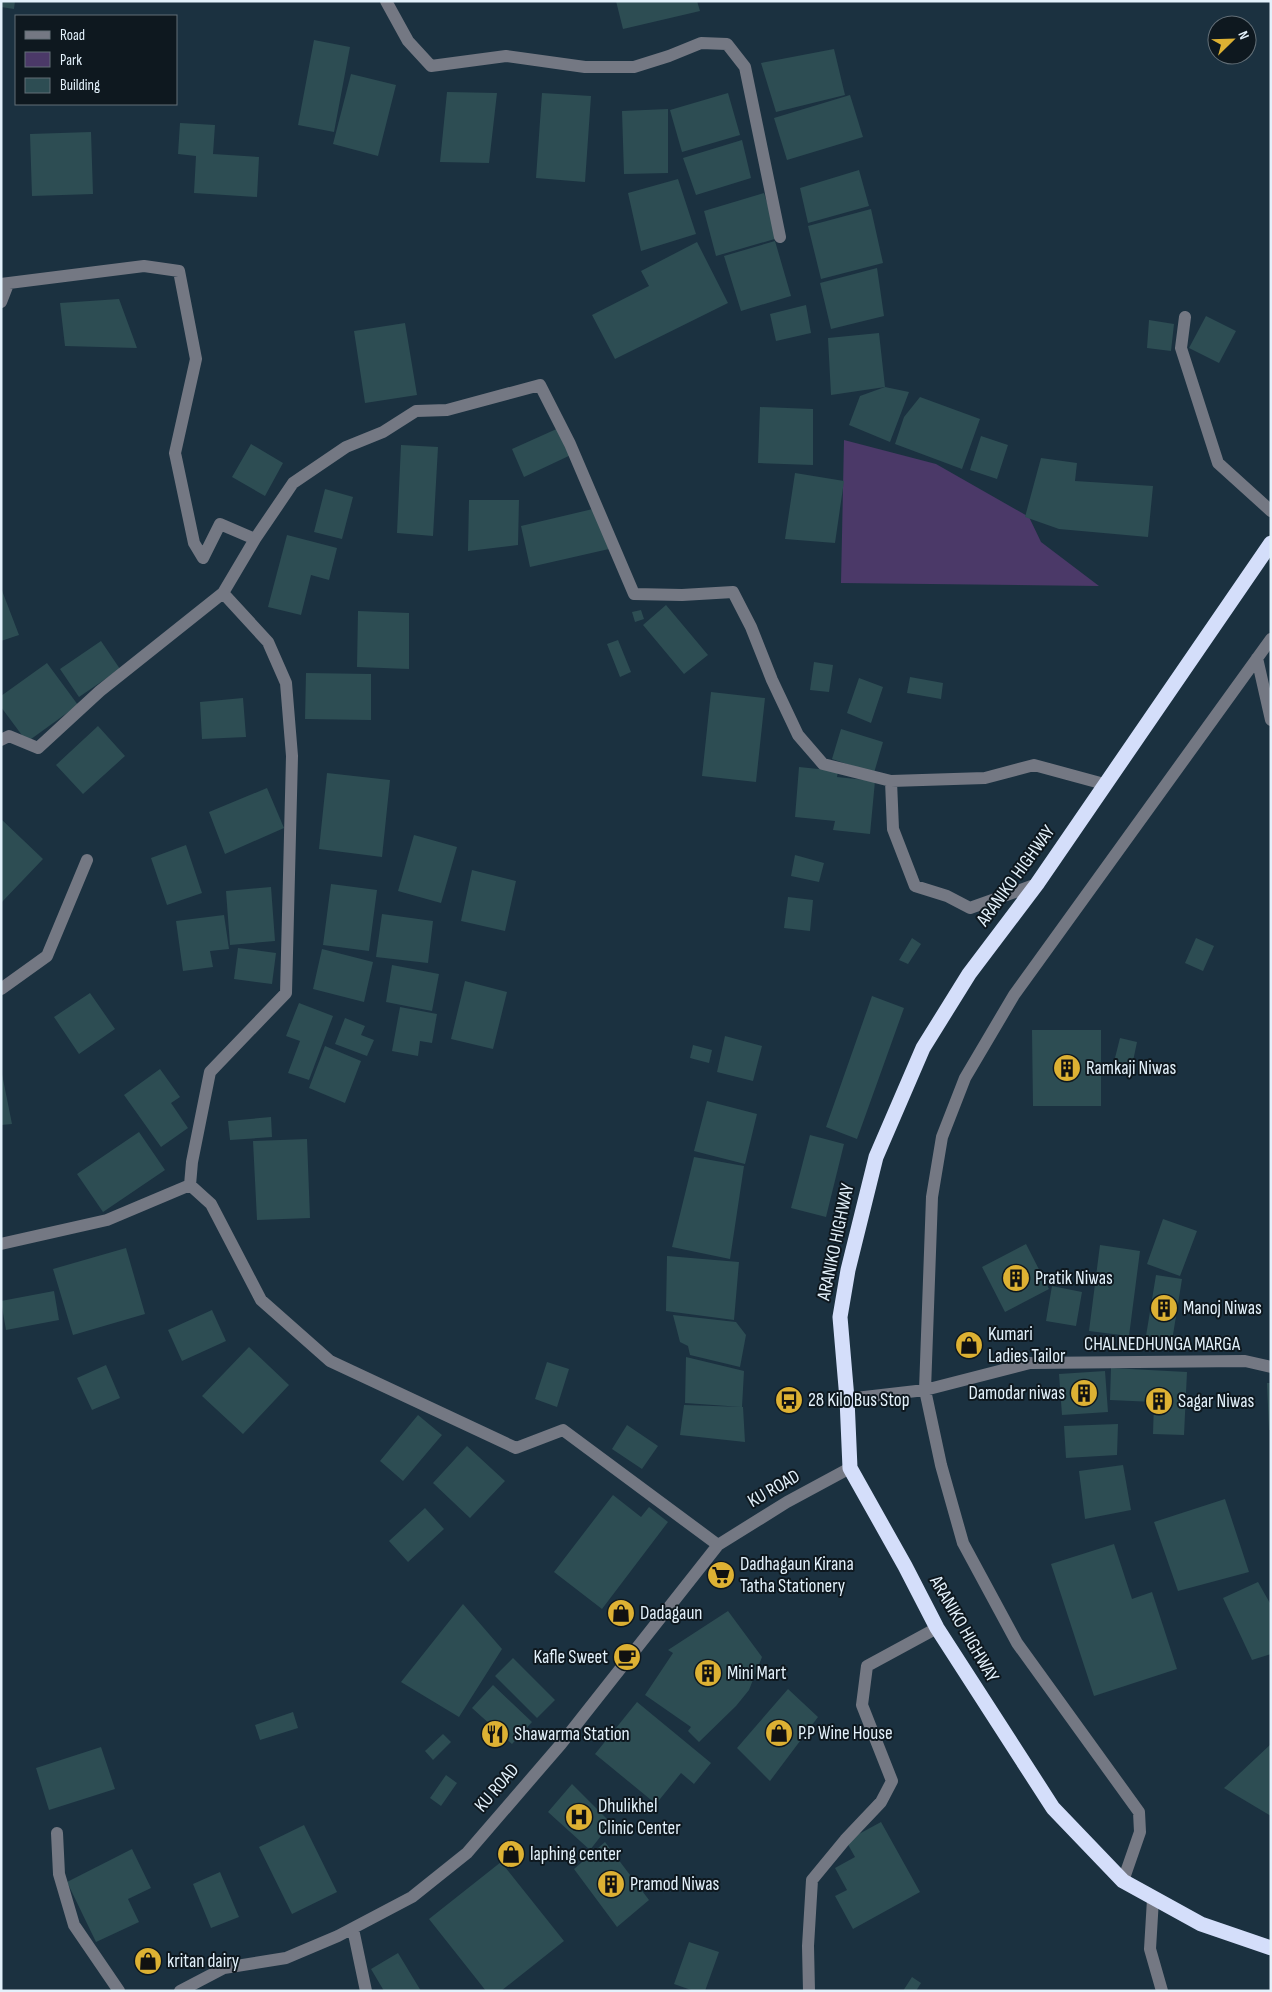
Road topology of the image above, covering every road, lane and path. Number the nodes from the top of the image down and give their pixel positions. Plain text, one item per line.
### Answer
1 (386, 1) edge
2 (780, 238) dead end
3 (5, 284) edge
4 (1, 302) edge
5 (1185, 317) dead end
6 (1271, 510) edge
7 (255, 539) junction
8 (1271, 543) edge
9 (223, 593) junction
10 (1271, 639) edge
11 (1257, 658) junction
12 (1271, 720) edge
13 (1, 740) edge
14 (891, 781) junction
15 (1104, 784) junction
16 (87, 860) dead end
17 (1037, 884) junction
18 (1, 989) edge
19 (190, 1185) junction
20 (1, 1244) edge
21 (1271, 1367) edge
22 (926, 1390) junction
23 (847, 1399) junction
24 (850, 1468) junction
25 (718, 1545) junction
26 (937, 1628) junction
27 (57, 1833) dead end
28 (1123, 1881) junction
29 (1153, 1899) junction
30 (353, 1928) junction
31 (1271, 1948) edge
32 (119, 1991) edge
33 (180, 1991) edge
34 (366, 1991) edge
35 (809, 1991) edge
36 (1162, 1991) edge

1 - 2 street
3 - 4 street
3 - 7 street
5 - 6 street
7 - 9 street
7 - 14 street
8 - 15 highway, ARANIKO HIGHWAY
9 - 13 street
9 - 19 street
10 - 11 street
11 - 12 street
11 - 22 street
14 - 15 street
14 - 17 street
15 - 17 highway, ARANIKO HIGHWAY
16 - 18 street
17 - 23 highway, ARANIKO HIGHWAY
19 - 20 street
19 - 25 street
21 - 22 street, CHALNEDHUNGA MARGA
22 - 23 street, CHALNEDHUNGA MARGA
22 - 28 street
23 - 24 highway, ARANIKO HIGHWAY
24 - 25 street, KU ROAD
24 - 26 highway, ARANIKO HIGHWAY
25 - 30 street, KU ROAD
26 - 28 highway, ARANIKO HIGHWAY
26 - 35 street
27 - 32 street
28 - 29 highway, ARANIKO HIGHWAY
29 - 31 highway, ARANIKO HIGHWAY
29 - 36 street
30 - 33 street, KU ROAD
30 - 34 street

